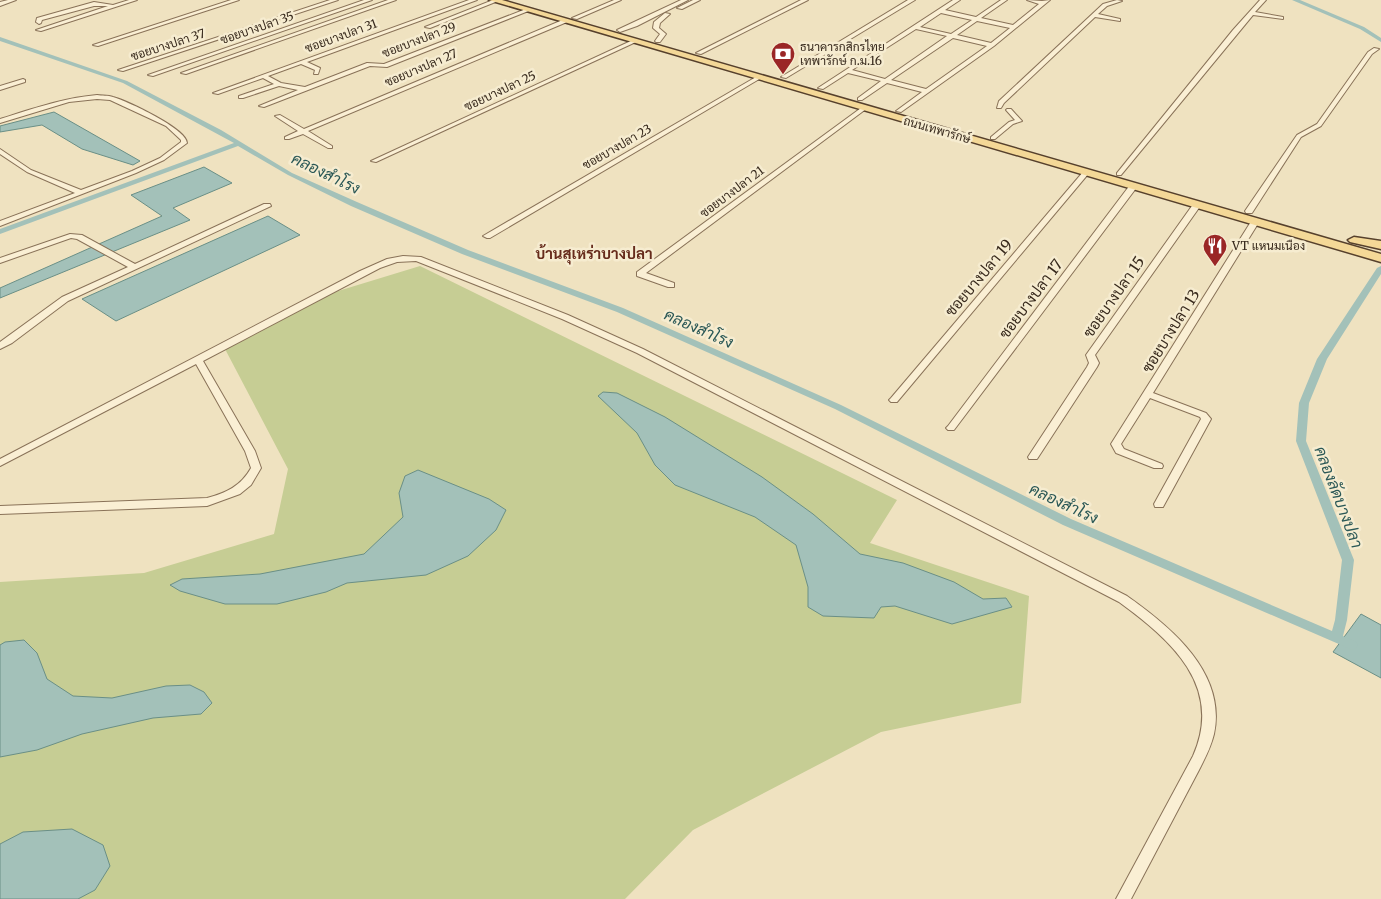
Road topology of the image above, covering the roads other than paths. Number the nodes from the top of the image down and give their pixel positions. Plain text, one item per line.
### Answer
1 (14, 0) edge
2 (129, 0) edge
3 (134, 0) edge
4 (236, 0) edge
5 (335, 0) edge
6 (369, 0) edge
7 (393, 0) edge
8 (474, 0) edge
9 (494, 0) edge
10 (513, 0) edge
11 (618, 0) edge
12 (685, 0) edge
13 (698, 0) edge
14 (805, 0) edge
15 (912, 0) edge
16 (957, 0) edge
17 (1004, 0) edge
18 (1030, 0) edge
19 (1264, 0) edge
20 (1045, 1) edge
21 (1118, 1) edge
22 (1126, 2) dead end
23 (0, 4) edge
24 (528, 10) junction
25 (940, 11) junction
26 (1252, 12) junction
27 (550, 13) junction
28 (1094, 15) junction
29 (575, 18) junction
30 (1281, 18) dead end
31 (977, 19) junction
32 (1118, 20) dead end
33 (565, 21) junction
34 (645, 21) junction
35 (38, 22) dead end
36 (635, 25) junction
37 (656, 25) junction
38 (428, 27) dead end
39 (914, 27) junction
40 (1014, 27) junction
41 (39, 30) dead end
42 (620, 30) junction
43 (952, 36) junction
44 (223, 38) junction
45 (635, 41) junction
46 (658, 41) junction
47 (96, 45) dead end
48 (992, 45) junction
49 (1376, 49) dead end
50 (165, 50) dead end
51 (699, 53) junction
52 (301, 62) junction
53 (121, 70) dead end
54 (847, 71) junction
55 (184, 73) dead end
56 (316, 73) dead end
57 (151, 75) dead end
58 (263, 76) junction
59 (784, 77) junction
60 (758, 78) junction
61 (0, 79) edge
62 (22, 81) dead end
63 (886, 81) junction
64 (14, 84) junction
65 (279, 84) junction
66 (0, 88) edge
67 (820, 88) junction
68 (306, 89) junction
69 (62, 91) dead end
70 (927, 91) junction
71 (216, 93) dead end
72 (241, 97) dead end
73 (70, 101) junction
74 (861, 104) junction
75 (262, 106) dead end
76 (899, 111) junction
77 (278, 116) dead end
78 (0, 121) edge
79 (302, 131) junction
80 (287, 138) dead end
81 (994, 138) junction
82 (330, 147) dead end
83 (0, 151) edge
84 (374, 161) dead end
85 (1085, 173) junction
86 (1119, 174) junction
87 (1134, 187) junction
88 (82, 193) junction
89 (1198, 205) junction
90 (267, 206) dead end
91 (1249, 211) junction
92 (1255, 222) junction
93 (0, 224) edge
94 (487, 236) dead end
95 (1351, 244) junction
96 (1381, 246) edge
97 (1381, 258) edge
98 (0, 262) edge
99 (136, 267) junction
100 (671, 285) dead end
101 (0, 346) edge
102 (198, 360) junction
103 (1148, 394) junction
104 (894, 400) dead end
105 (951, 428) dead end
106 (1034, 457) dead end
107 (0, 463) edge
108 (1158, 466) dead end
109 (1160, 504) dead end
110 (0, 510) edge
111 (1123, 899) edge

1 - 23 street
2 - 35 street
3 - 41 street
4 - 47 street
5 - 44 street, ซอยบางปลา 37
6 - 57 street, ซอยบางปลา 35
7 - 55 street
8 - 52 street, ซอยบางปลา 31
9 - 24 main road, ถนนเทพารักษ์
9 - 38 street
10 - 27 main road, ถนนเทพารักษ์
11 - 29 street
12 - 34 street
13 - 37 street
14 - 51 street
15 - 59 street
16 - 25 street
17 - 31 street
18 - 20 street
19 - 26 street
20 - 40 street
21 - 22 street
21 - 28 street
24 - 27 main road, ถนนเทพารักษ์
24 - 68 street, ซอยบางปลา 29
25 - 31 street
25 - 39 street
26 - 30 street
26 - 86 street
27 - 29 main road, ถนนเทพารักษ์
27 - 33 main road, ถนนเทพารักษ์
28 - 32 street
28 - 81 street
29 - 42 main road, ถนนเทพารักษ์
31 - 40 street
31 - 43 street
33 - 45 main road, ถนนเทพารักษ์
33 - 79 street, ซอยบางปลา 27
34 - 36 street
34 - 37 street
36 - 37 street
36 - 42 street
37 - 46 street
39 - 43 street
39 - 54 street
40 - 48 street
42 - 46 main road, ถนนเทพารักษ์
43 - 48 street
43 - 63 street
44 - 50 street
44 - 53 street, ซอยบางปลา 37
45 - 60 main road, ถนนเทพารักษ์
45 - 84 street, ซอยบางปลา 25
46 - 51 main road, ถนนเทพารักษ์
48 - 70 street
49 - 91 street
51 - 59 main road, ถนนเทพารักษ์
52 - 56 street
52 - 58 street, ซอยบางปลา 31
54 - 63 street
54 - 67 street
58 - 65 street
58 - 71 street, ซอยบางปลา 31
59 - 67 main road, ถนนเทพารักษ์
60 - 74 main road, ถนนเทพารักษ์
60 - 94 street, ซอยบางปลา 23
61 - 64 street
62 - 64 street
63 - 70 street
63 - 74 street
64 - 66 street
65 - 68 street
65 - 72 street
67 - 74 main road, ถนนเทพารักษ์
68 - 75 street, ซอยบางปลา 29
69 - 73 street
70 - 76 street
73 - 78 street
73 - 88 street
74 - 76 main road, ถนนเทพารักษ์
74 - 85 main road, ถนนเทพารักษ์
74 - 100 street, ซอยบางปลา 21
76 - 81 main road, ถนนเทพารักษ์
77 - 79 street
79 - 80 street, ซอยบางปลา 27
79 - 82 street
81 - 86 main road, ถนนเทพารักษ์
83 - 88 street
85 - 87 main road, ถนนเทพารักษ์
85 - 104 street, ซอยบางปลา 19
86 - 91 main road, ถนนเทพารักษ์
87 - 89 main road, ถนนเทพารักษ์
87 - 105 street, ซอยบางปลา 17
88 - 93 street
89 - 92 main road, ถนนเทพารักษ์
89 - 106 street, ซอยบางปลา 15
90 - 99 street
91 - 95 main road, ถนนเทพารักษ์
92 - 95 main road, ถนนเทพารักษ์
92 - 103 street, ซอยบางปลา 13
95 - 96 main road, ถนนเทพารักษ์
95 - 97 main road
98 - 99 street
99 - 101 street
102 - 107 street
102 - 110 street
102 - 111 street
103 - 108 street
103 - 109 street, ซอยบางปลา 13

